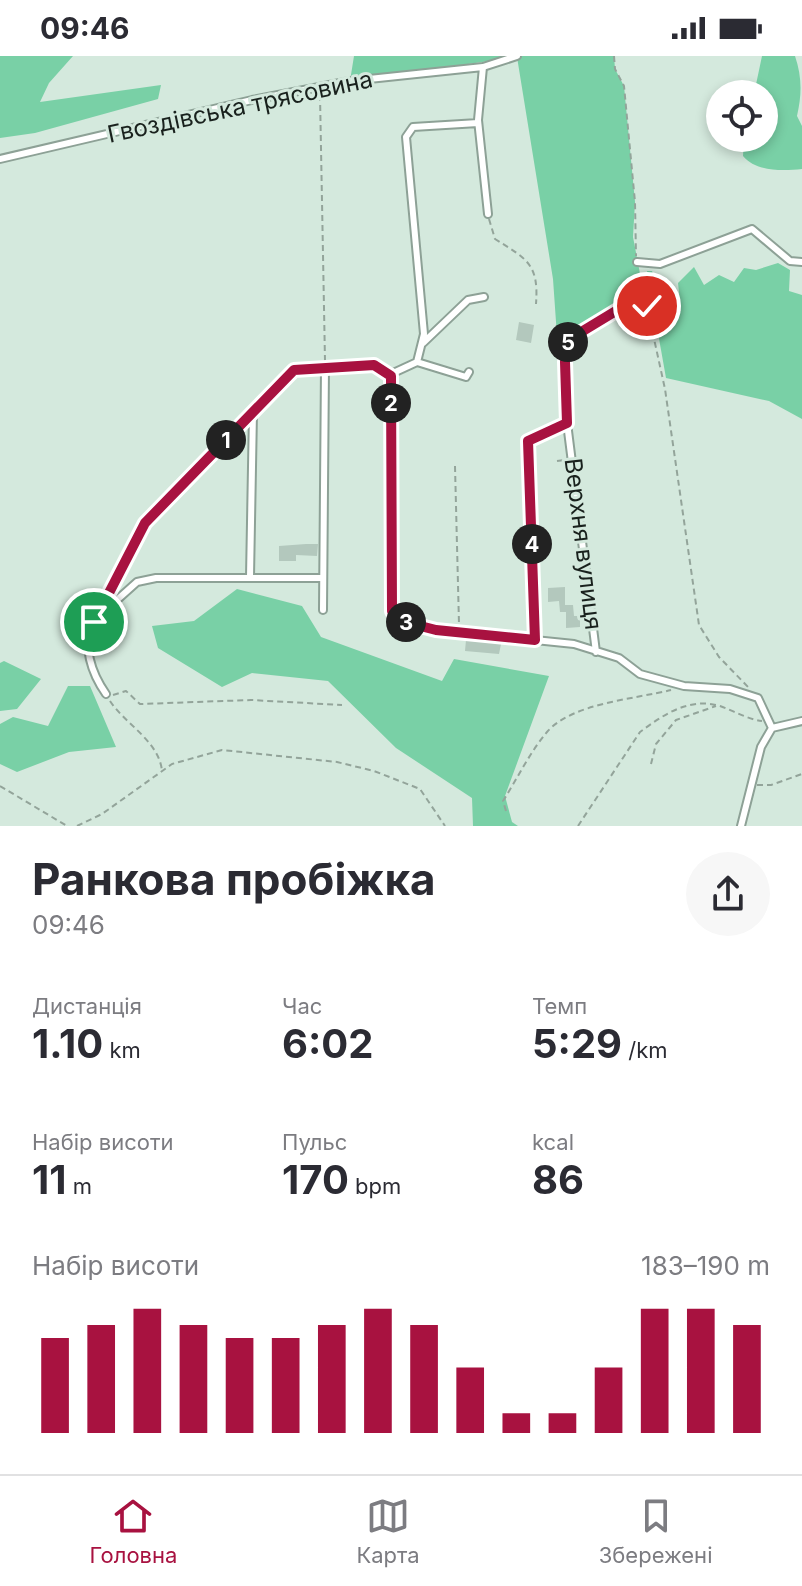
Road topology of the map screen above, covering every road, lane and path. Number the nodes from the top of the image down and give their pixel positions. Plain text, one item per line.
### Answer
1 (517, 56) edge
2 (614, 56) edge
3 (483, 67) junction
4 (320, 87) junction
5 (478, 123) junction
6 (0, 159) edge
7 (488, 214) joint
8 (637, 262) joint
9 (802, 262) edge
10 (642, 284) joint
11 (484, 297) dead end
12 (536, 304) dead end
13 (423, 343) junction
14 (417, 362) junction
15 (325, 366) junction
16 (390, 374) junction
17 (468, 374) dead end
18 (253, 412) junction
19 (567, 423) junction
20 (455, 466) dead end
21 (250, 577) junction
22 (322, 578) junction
23 (323, 610) dead end
24 (94, 622) junction
25 (459, 633) junction
26 (535, 640) junction
27 (596, 652) junction
28 (684, 686) junction
29 (106, 694) junction
30 (758, 698) junction
31 (342, 705) dead end
32 (717, 705) junction
33 (802, 721) edge
34 (771, 725) junction
35 (651, 764) dead end
36 (162, 773) junction
37 (802, 774) edge
38 (750, 785) junction
39 (0, 786) edge
40 (506, 811) dead end
41 (67, 826) edge
42 (77, 826) edge
43 (445, 826) edge
44 (578, 826) edge
45 (741, 826) edge

1 - 3 street, Гвоздівська трясовина
2 - 8 path
3 - 4 street, Гвоздівська трясовина
3 - 5 street
4 - 6 street, Гвоздівська трясовина
4 - 15 path
5 - 7 street
5 - 13 street
7 - 12 path
8 - 9 street
10 - 19 street, Верхня вулиця
10 - 30 path
11 - 13 street
13 - 14 street
14 - 16 street
14 - 17 street
15 - 16 street
15 - 18 street
15 - 22 street
16 - 25 street
18 - 21 street
18 - 24 street
19 - 26 path
19 - 27 street, Верхня вулиця
20 - 25 path
21 - 22 street
21 - 24 street
22 - 23 street
24 - 29 street
25 - 26 street
26 - 27 street
27 - 28 street
28 - 30 street
28 - 40 path
29 - 31 path
29 - 36 path
30 - 34 street
32 - 34 path
32 - 35 path
32 - 44 path
33 - 34 street
34 - 38 street
36 - 42 path
36 - 43 path
37 - 38 path
38 - 45 street
39 - 41 path

